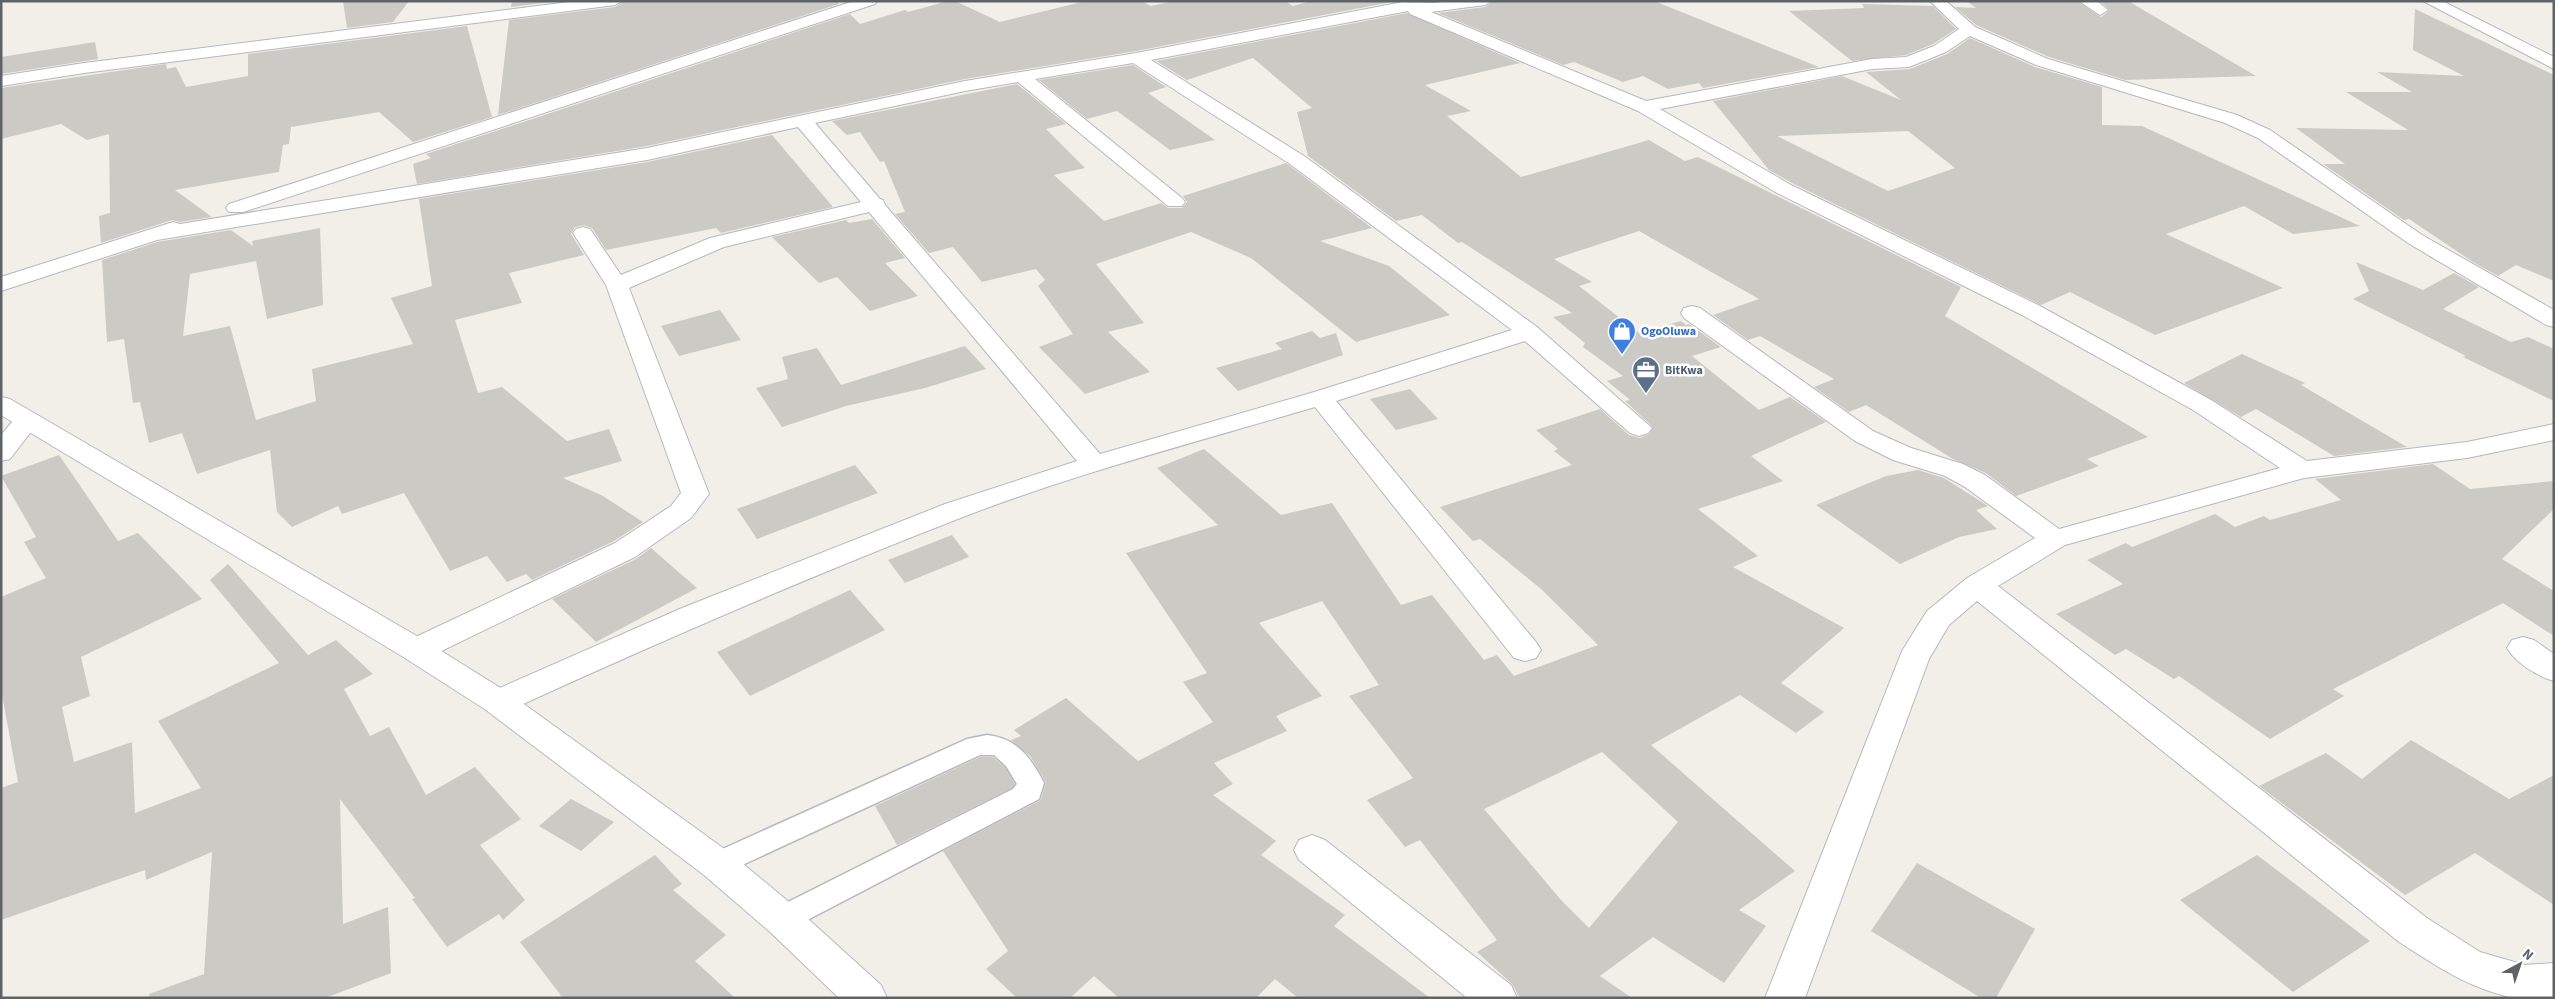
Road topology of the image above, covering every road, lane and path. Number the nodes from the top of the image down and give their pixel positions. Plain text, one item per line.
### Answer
1 (615, 1) edge
2 (870, 1) edge
3 (1485, 1) edge
4 (1937, 1) edge
5 (2086, 1) edge
6 (2430, 1) edge
7 (1396, 4) edge
8 (545, 6) edge
9 (2100, 10) dead end
10 (1969, 30) junction
11 (1136, 58) junction
12 (2554, 64) edge
13 (1022, 77) junction
14 (1, 81) edge
15 (1644, 107) junction
16 (803, 121) junction
17 (1176, 202) dead end
18 (876, 204) junction
19 (583, 232) dead end
20 (156, 234) junction
21 (1, 284) edge
22 (618, 285) junction
23 (1692, 312) dead end
24 (2554, 320) edge
25 (1529, 332) junction
26 (1320, 398) junction
27 (14, 412) edge
28 (1639, 428) dead end
29 (2554, 432) edge
30 (1, 453) edge
31 (1094, 464) junction
32 (2302, 470) junction
33 (2055, 539) junction
34 (1977, 585) junction
35 (2524, 648) dead end
36 (416, 650) junction
37 (1525, 650) dead end
38 (2554, 670) edge
39 (498, 702) junction
40 (1312, 850) dead end
41 (716, 864) junction
42 (782, 919) junction
43 (2554, 981) edge
44 (855, 994) edge
45 (1497, 998) edge
46 (1785, 998) edge

1 - 8 street
2 - 20 street
3 - 7 street
4 - 10 street
5 - 9 street
6 - 12 street
7 - 11 street
7 - 15 street
8 - 14 street
10 - 15 street
10 - 24 street
11 - 13 street
11 - 25 street
13 - 16 street
13 - 17 street
15 - 32 street
16 - 18 street
16 - 20 street
18 - 22 street
18 - 31 street
19 - 22 street
20 - 21 street
22 - 36 street
23 - 33 street
25 - 26 street
25 - 28 street
26 - 31 street
26 - 37 street
27 - 30 street
27 - 36 street
29 - 32 street
31 - 39 street
32 - 33 street
33 - 34 street
34 - 43 street
34 - 46 street
35 - 38 street
36 - 39 street
39 - 41 street
40 - 45 street
41 - 42 street
41 - 42 lane
42 - 44 street

